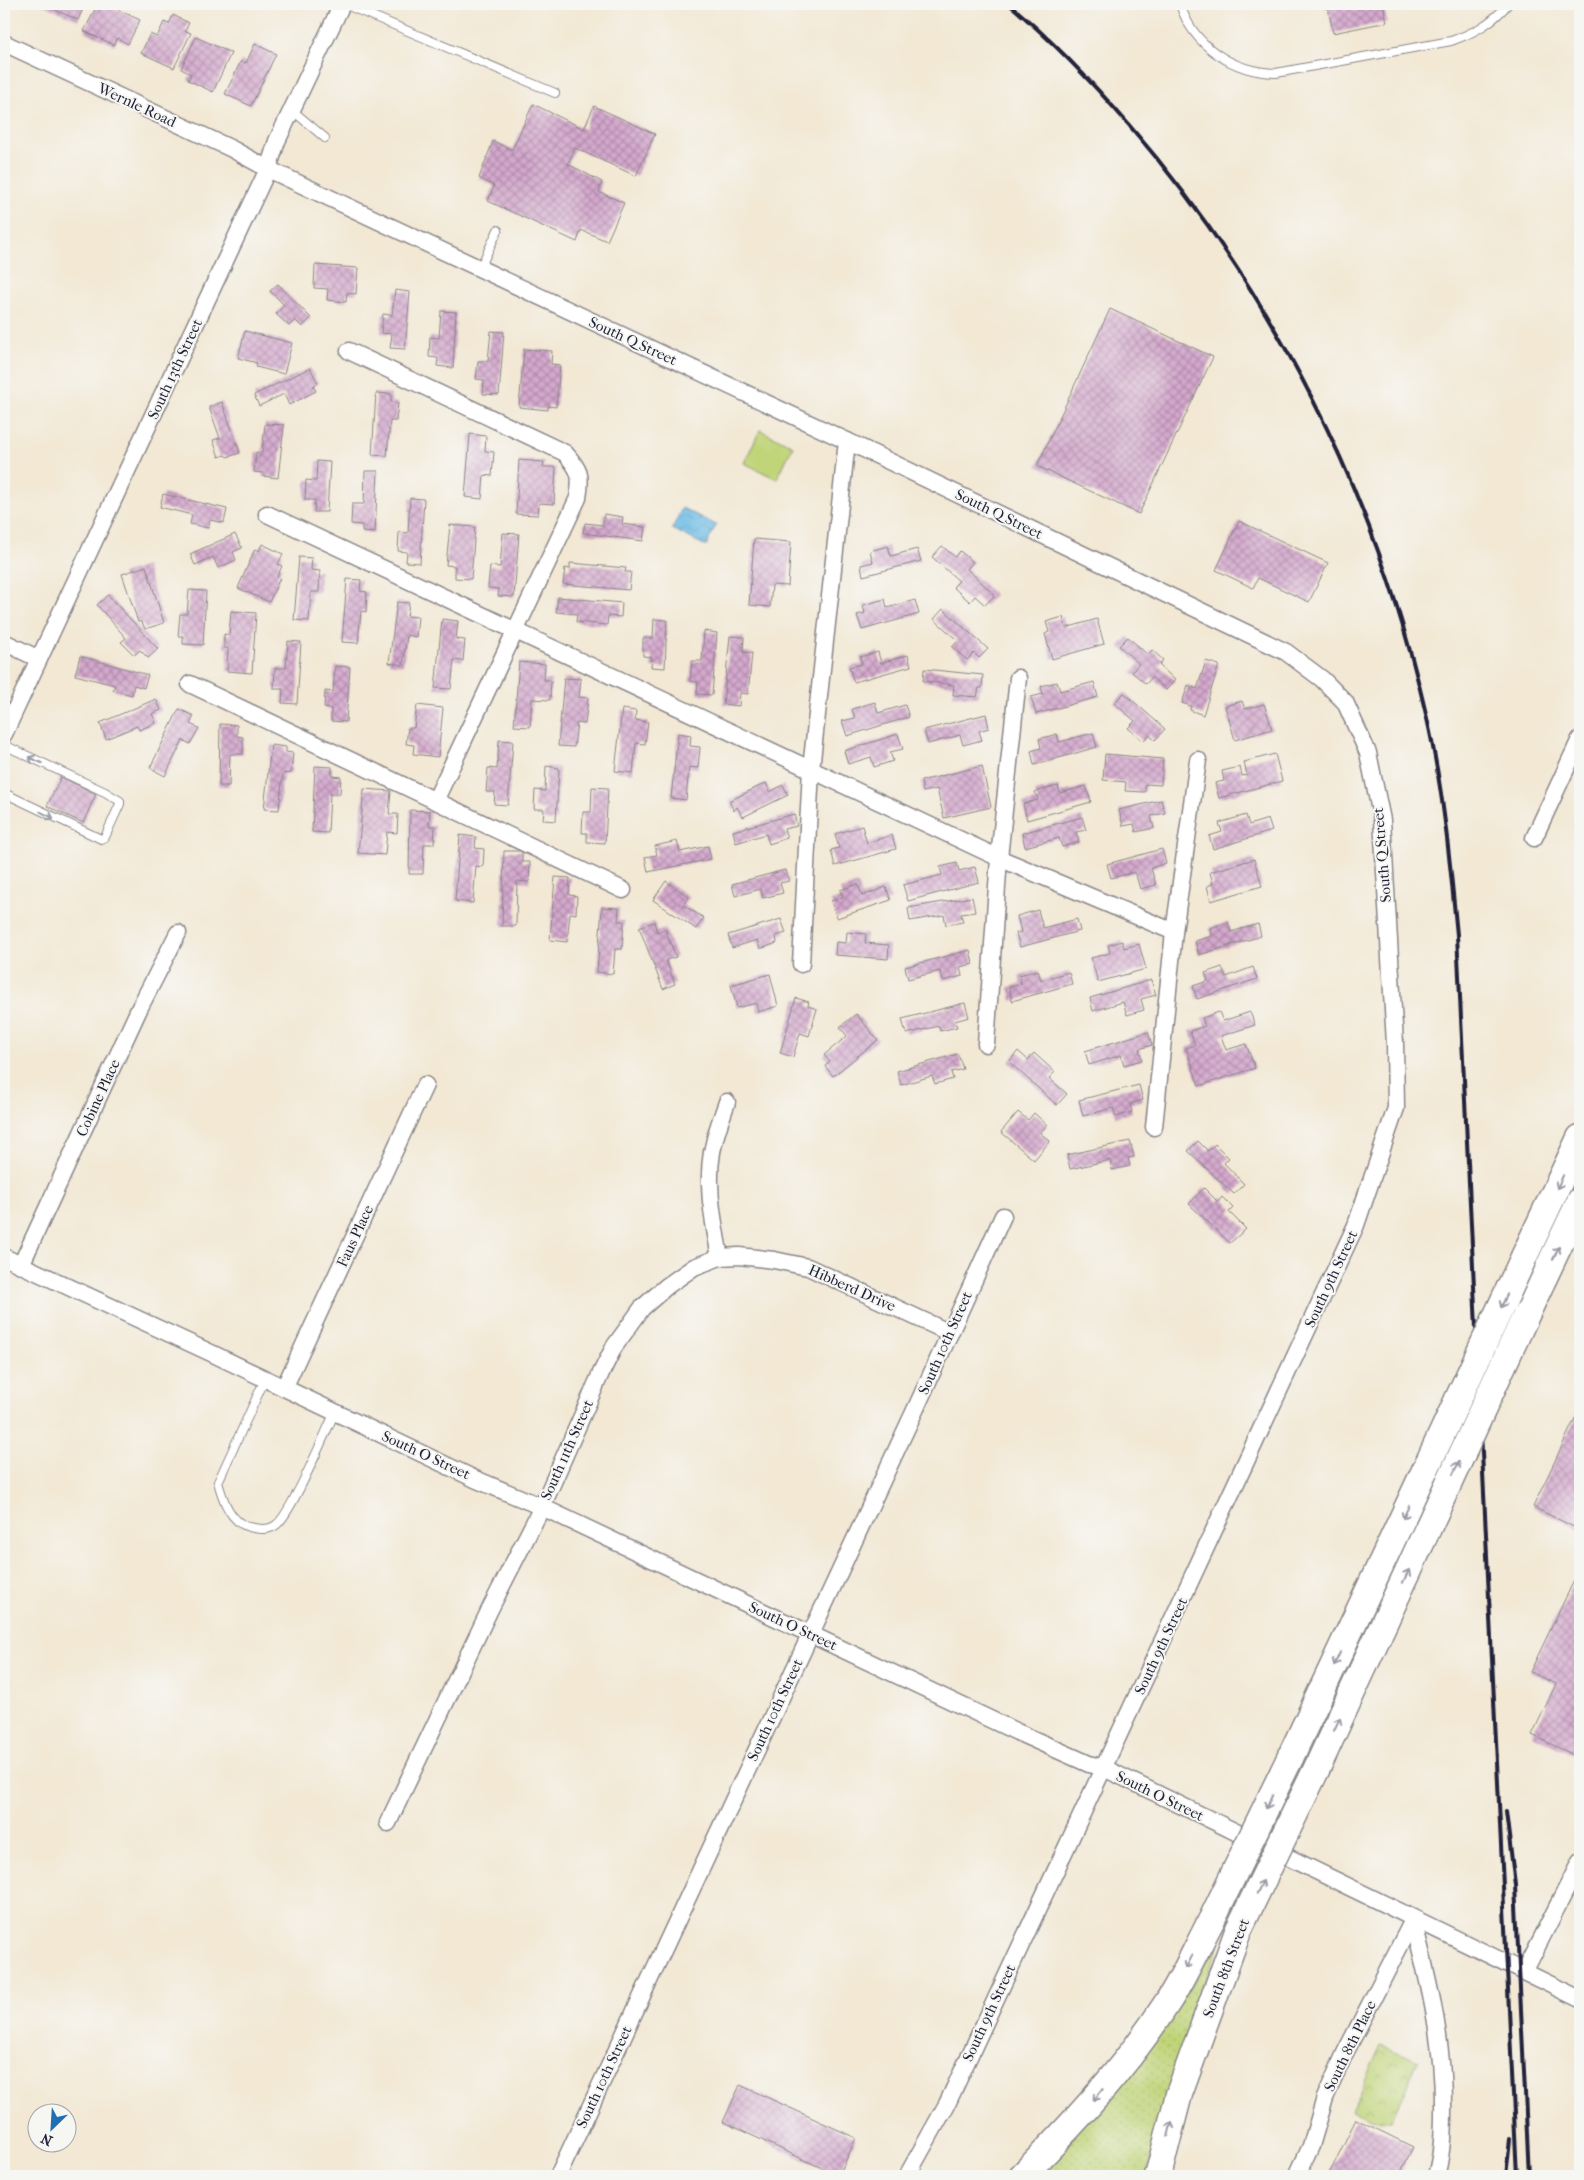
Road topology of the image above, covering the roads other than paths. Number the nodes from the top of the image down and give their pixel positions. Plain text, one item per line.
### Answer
1 (343, 4) edge
2 (1180, 4) edge
3 (1508, 4) edge
4 (4, 43) edge
5 (555, 93) dead end
6 (292, 110) junction
7 (325, 138) dead end
8 (268, 169) junction
9 (498, 230) dead end
10 (480, 268) junction
11 (349, 351) dead end
12 (847, 441) junction
13 (267, 514) dead end
14 (515, 630) junction
15 (4, 642) edge
16 (39, 659) junction
17 (1018, 678) dead end
18 (190, 684) dead end
19 (4, 734) edge
20 (1580, 739) edge
21 (4, 745) edge
22 (1198, 760) dead end
23 (811, 769) junction
24 (4, 793) edge
25 (435, 801) junction
26 (1534, 838) dead end
27 (999, 858) junction
28 (623, 890) dead end
29 (1174, 932) junction
30 (178, 933) dead end
31 (801, 964) dead end
32 (986, 1044) dead end
33 (426, 1085) dead end
34 (727, 1102) dead end
35 (1396, 1108) joint
36 (1154, 1127) dead end
37 (1580, 1138) edge
38 (1580, 1201) edge
39 (1003, 1216) dead end
40 (4, 1257) edge
41 (720, 1257) junction
42 (22, 1265) junction
43 (950, 1333) junction
44 (265, 1379) junction
45 (284, 1388) junction
46 (335, 1412) junction
47 (542, 1507) junction
48 (810, 1634) junction
49 (1104, 1768) junction
50 (388, 1823) dead end
51 (1580, 1862) edge
52 (1413, 1920) junction
53 (1524, 1972) junction
54 (1580, 1999) edge
55 (558, 2176) edge
56 (907, 2176) edge
57 (1022, 2176) edge
58 (1158, 2176) edge
59 (1298, 2176) edge
60 (1436, 2176) edge

1 - 5 lane
1 - 6 street, South 13th Street
2 - 3 lane
4 - 8 street, Wernle Road
6 - 7 lane
6 - 8 street, South 13th Street
8 - 10 street, South Q Street
8 - 16 street, South 13th Street
9 - 10 lane
10 - 12 street, South Q Street
11 - 14 street
12 - 23 street
12 - 35 street, South Q Street
13 - 14 street
14 - 23 street
14 - 25 street
15 - 16 street
16 - 19 street, South 13th Street
17 - 27 street
18 - 25 street
20 - 26 street
24 -> 21 lane
22 - 29 street
23 - 27 street
23 - 31 street
25 - 28 street
27 - 29 street
27 - 32 street
29 - 36 street
30 - 42 street, Cobine Place
33 - 45 street, Faus Place
34 - 41 street
35 - 49 street, South 9th Street
37 -> 57 highway, bridge
58 -> 38 highway, South 8th Street, bridge
39 - 43 street, South 10th Street
40 - 42 street, South O Street
41 - 43 street, Hibberd Drive
41 - 47 street, South 11th Street
42 - 44 street, South O Street
43 - 48 street, South 10th Street
44 - 45 street, South O Street
44 - 46 lane
45 - 46 street, South O Street
46 - 47 street, South O Street
47 - 48 street, South O Street
47 - 50 street, South 11th Street
48 - 49 street, South O Street
48 - 55 street, South 10th Street
49 - 52 street, South O Street
49 - 56 street, South 9th Street
51 - 53 street
52 - 53 street, South O Street
52 - 59 street, South 8th Place
52 - 60 street
53 - 54 street, South O Street

